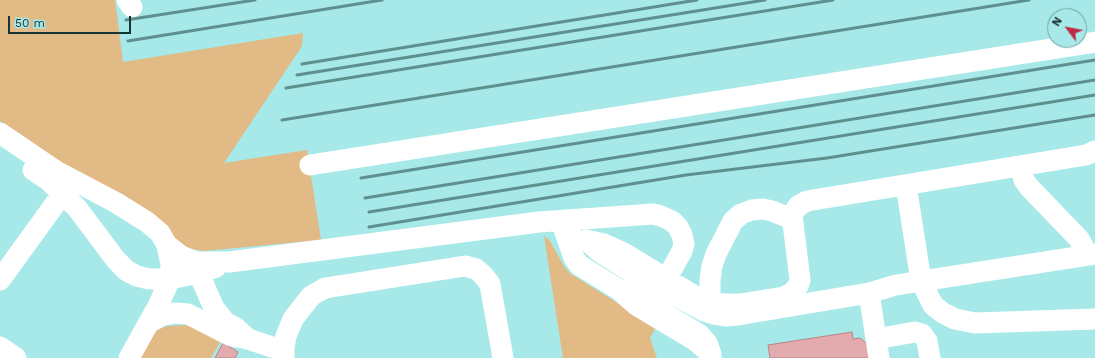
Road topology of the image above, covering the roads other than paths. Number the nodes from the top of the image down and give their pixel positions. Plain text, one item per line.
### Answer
1 (1095, 42) edge
2 (0, 133) edge
3 (0, 146) edge
4 (1092, 155) edge
5 (310, 165) dead end
6 (1021, 166) junction
7 (906, 185) junction
8 (63, 194) junction
9 (792, 215) junction
10 (561, 221) junction
11 (168, 245) junction
12 (1090, 255) edge
13 (195, 267) junction
14 (170, 279) junction
15 (0, 280) edge
16 (921, 281) junction
17 (664, 284) junction
18 (869, 294) junction
19 (710, 308) junction
20 (1095, 319) edge
21 (148, 323) junction
22 (248, 339) junction
23 (0, 347) edge
24 (878, 349) edge
25 (284, 353) edge
26 (711, 356) edge
27 (16, 358) edge
28 (129, 358) edge
29 (503, 358) edge
30 (930, 358) edge

1 - 5 street
2 - 11 street
3 - 8 street
4 - 6 street
6 - 7 street
6 - 12 street
7 - 9 street
7 - 16 street
8 - 14 street
8 - 15 street
9 - 19 street
9 - 19 street
10 - 13 street
10 - 17 street
10 - 17 street
10 - 26 street
11 - 13 street
11 - 14 street
12 - 16 street
13 - 14 street
13 - 22 street
14 - 21 street
16 - 18 street
16 - 20 street
17 - 19 street
18 - 19 street
18 - 24 street
21 - 22 street
21 - 28 street
22 - 25 street
23 - 27 street
24 - 30 street
25 - 29 street

